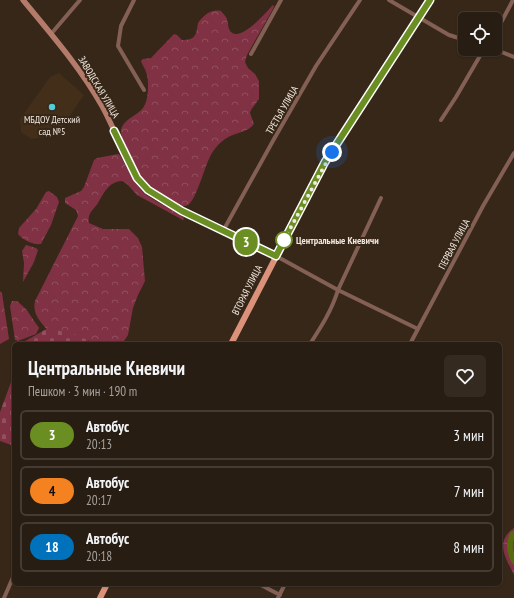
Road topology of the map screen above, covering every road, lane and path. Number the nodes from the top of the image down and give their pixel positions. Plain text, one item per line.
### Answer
1 (23, 0) edge
2 (80, 0) edge
3 (134, 0) edge
4 (281, 0) edge
5 (360, 0) edge
6 (389, 0) edge
7 (430, 0) edge
8 (513, 0) edge
9 (419, 19) junction
10 (502, 21) edge
11 (51, 34) junction
12 (458, 38) edge
13 (502, 52) edge
14 (251, 54) dead end
15 (480, 56) edge
16 (514, 57) edge
17 (144, 90) dead end
18 (441, 120) dead end
19 (514, 153) edge
20 (381, 198) dead end
21 (223, 231) junction
22 (276, 256) junction
23 (338, 290) junction
24 (418, 329) junction
25 (232, 342) edge
26 (311, 342) edge
27 (411, 342) edge
28 (12, 580) edge
29 (106, 586) edge
30 (262, 586) edge
31 (284, 586) edge
32 (279, 597) edge
33 (4, 598) edge
34 (100, 598) edge

1 - 11 street, ЗАВОДСКАЯ УЛИЦА
2 - 11 street
3 - 17 street
4 - 14 street
5 - 21 street, ТРЕТЬЯ УЛИЦА
6 - 9 street
7 - 9 main road, ВТОРАЯ УЛИЦА
8 - 10 street
9 - 12 street
9 - 22 main road, ВТОРАЯ УЛИЦА
11 - 21 street, ЗАВОДСКАЯ УЛИЦА
13 - 16 street
15 - 18 street
19 - 24 street, ПЕРВАЯ УЛИЦА
20 - 23 street
21 - 22 street, ЗАВОДСКАЯ УЛИЦА
22 - 23 street
22 - 25 main road, ВТОРАЯ УЛИЦА
23 - 24 street
23 - 26 street
24 - 27 street, ПЕРВАЯ УЛИЦА
28 - 33 street
29 - 34 main road
30 - 32 street
31 - 32 street

